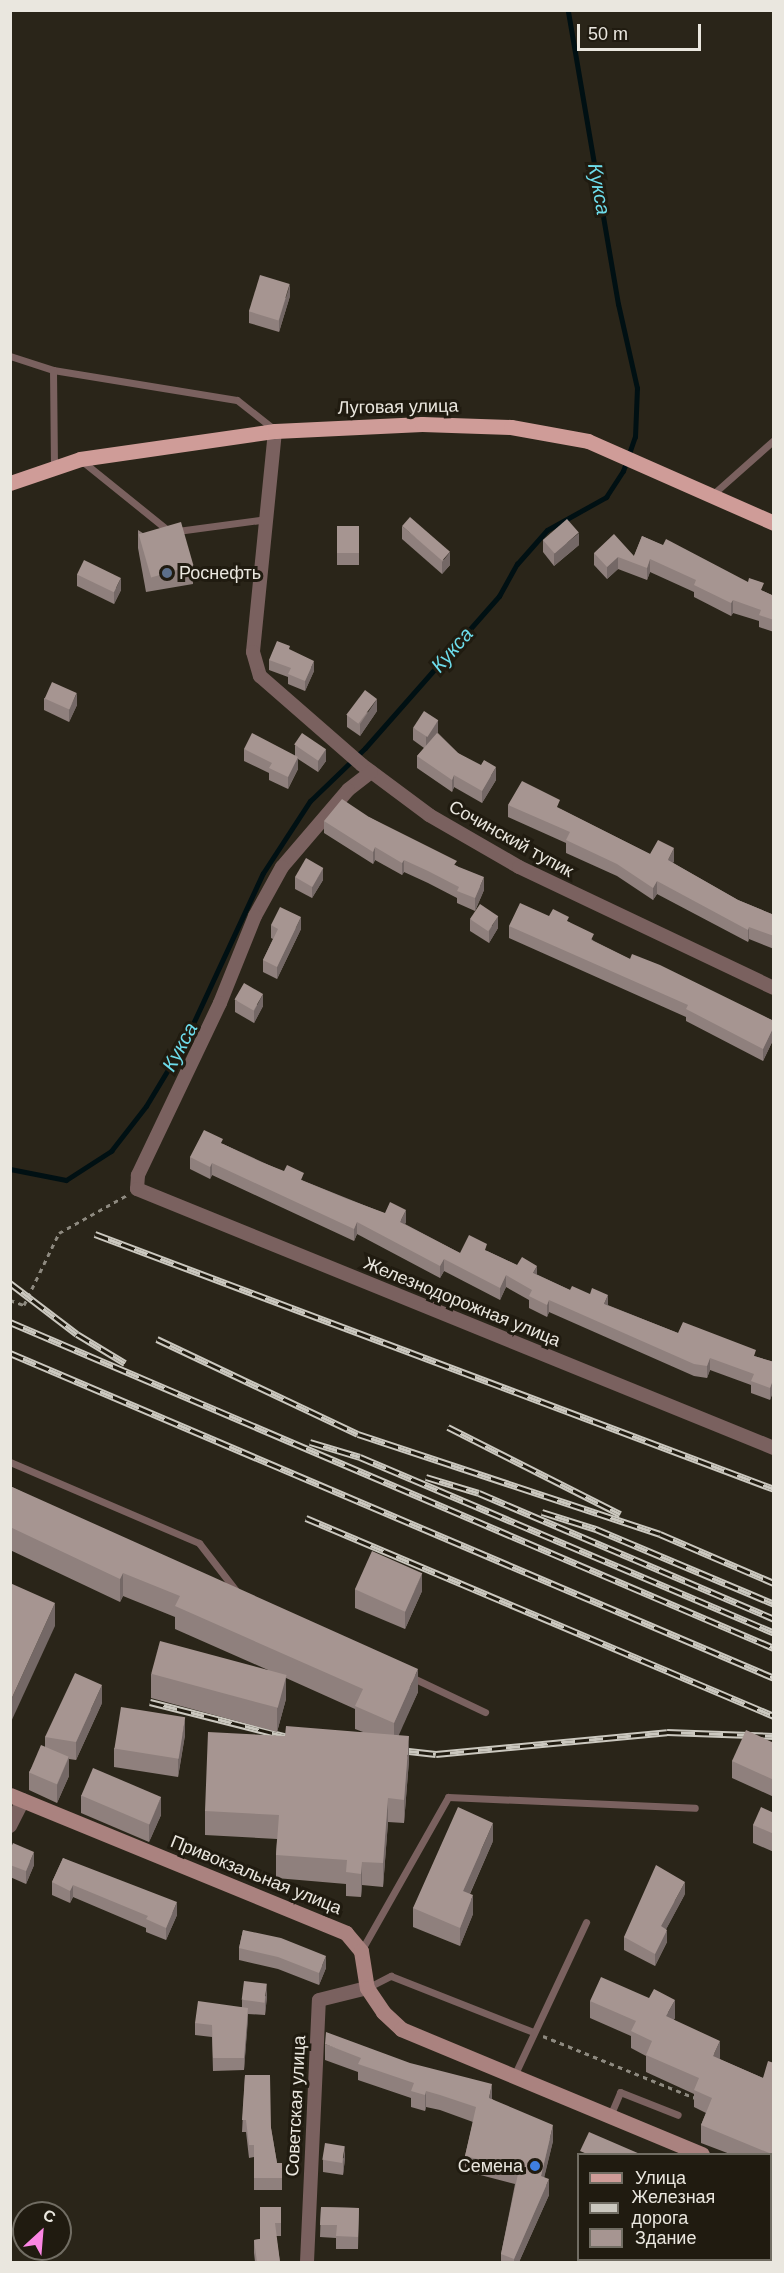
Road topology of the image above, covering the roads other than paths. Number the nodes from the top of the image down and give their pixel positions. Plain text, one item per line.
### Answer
1 (10, 356) edge
2 (53, 370) junction
3 (275, 430) junction
4 (774, 440) edge
5 (80, 459) junction
6 (54, 468) junction
7 (10, 483) edge
8 (712, 495) junction
9 (267, 519) junction
10 (774, 523) edge
11 (367, 768) junction
12 (774, 988) edge
13 (774, 1448) edge
14 (10, 1462) edge
15 (240, 1596) edge
16 (400, 1672) edge
17 (485, 1712) dead end
18 (17, 1797) edge
19 (695, 1808) dead end
20 (10, 1826) edge
21 (586, 1922) dead end
22 (361, 1951) junction
23 (367, 1988) junction
24 (533, 2032) junction
25 (514, 2076) junction
26 (678, 2115) dead end
27 (610, 2116) junction
28 (700, 2153) edge
29 (307, 2262) edge

1 - 2 lane
2 - 3 lane
2 - 6 lane
3 - 5 main road, Луговая улица
3 - 8 main road, Луговая улица
3 - 9 street
4 - 8 lane
5 - 6 main road, Луговая улица
5 - 9 lane
6 - 7 main road, Луговая улица
8 - 10 main road, Луговая улица
9 - 11 street, Сочинский тупик
11 - 12 street, Сочинский тупик
11 - 13 street, Железнодорожная улица
14 - 15 lane
16 - 17 lane
18 - 20 street
18 - 22 street, Привокзальная улица
19 - 22 lane
21 - 24 lane
22 - 23 street
23 - 24 lane
23 - 25 street
23 - 29 street, Советская улица
24 - 25 lane
25 - 27 street
26 - 27 lane
27 - 28 street

